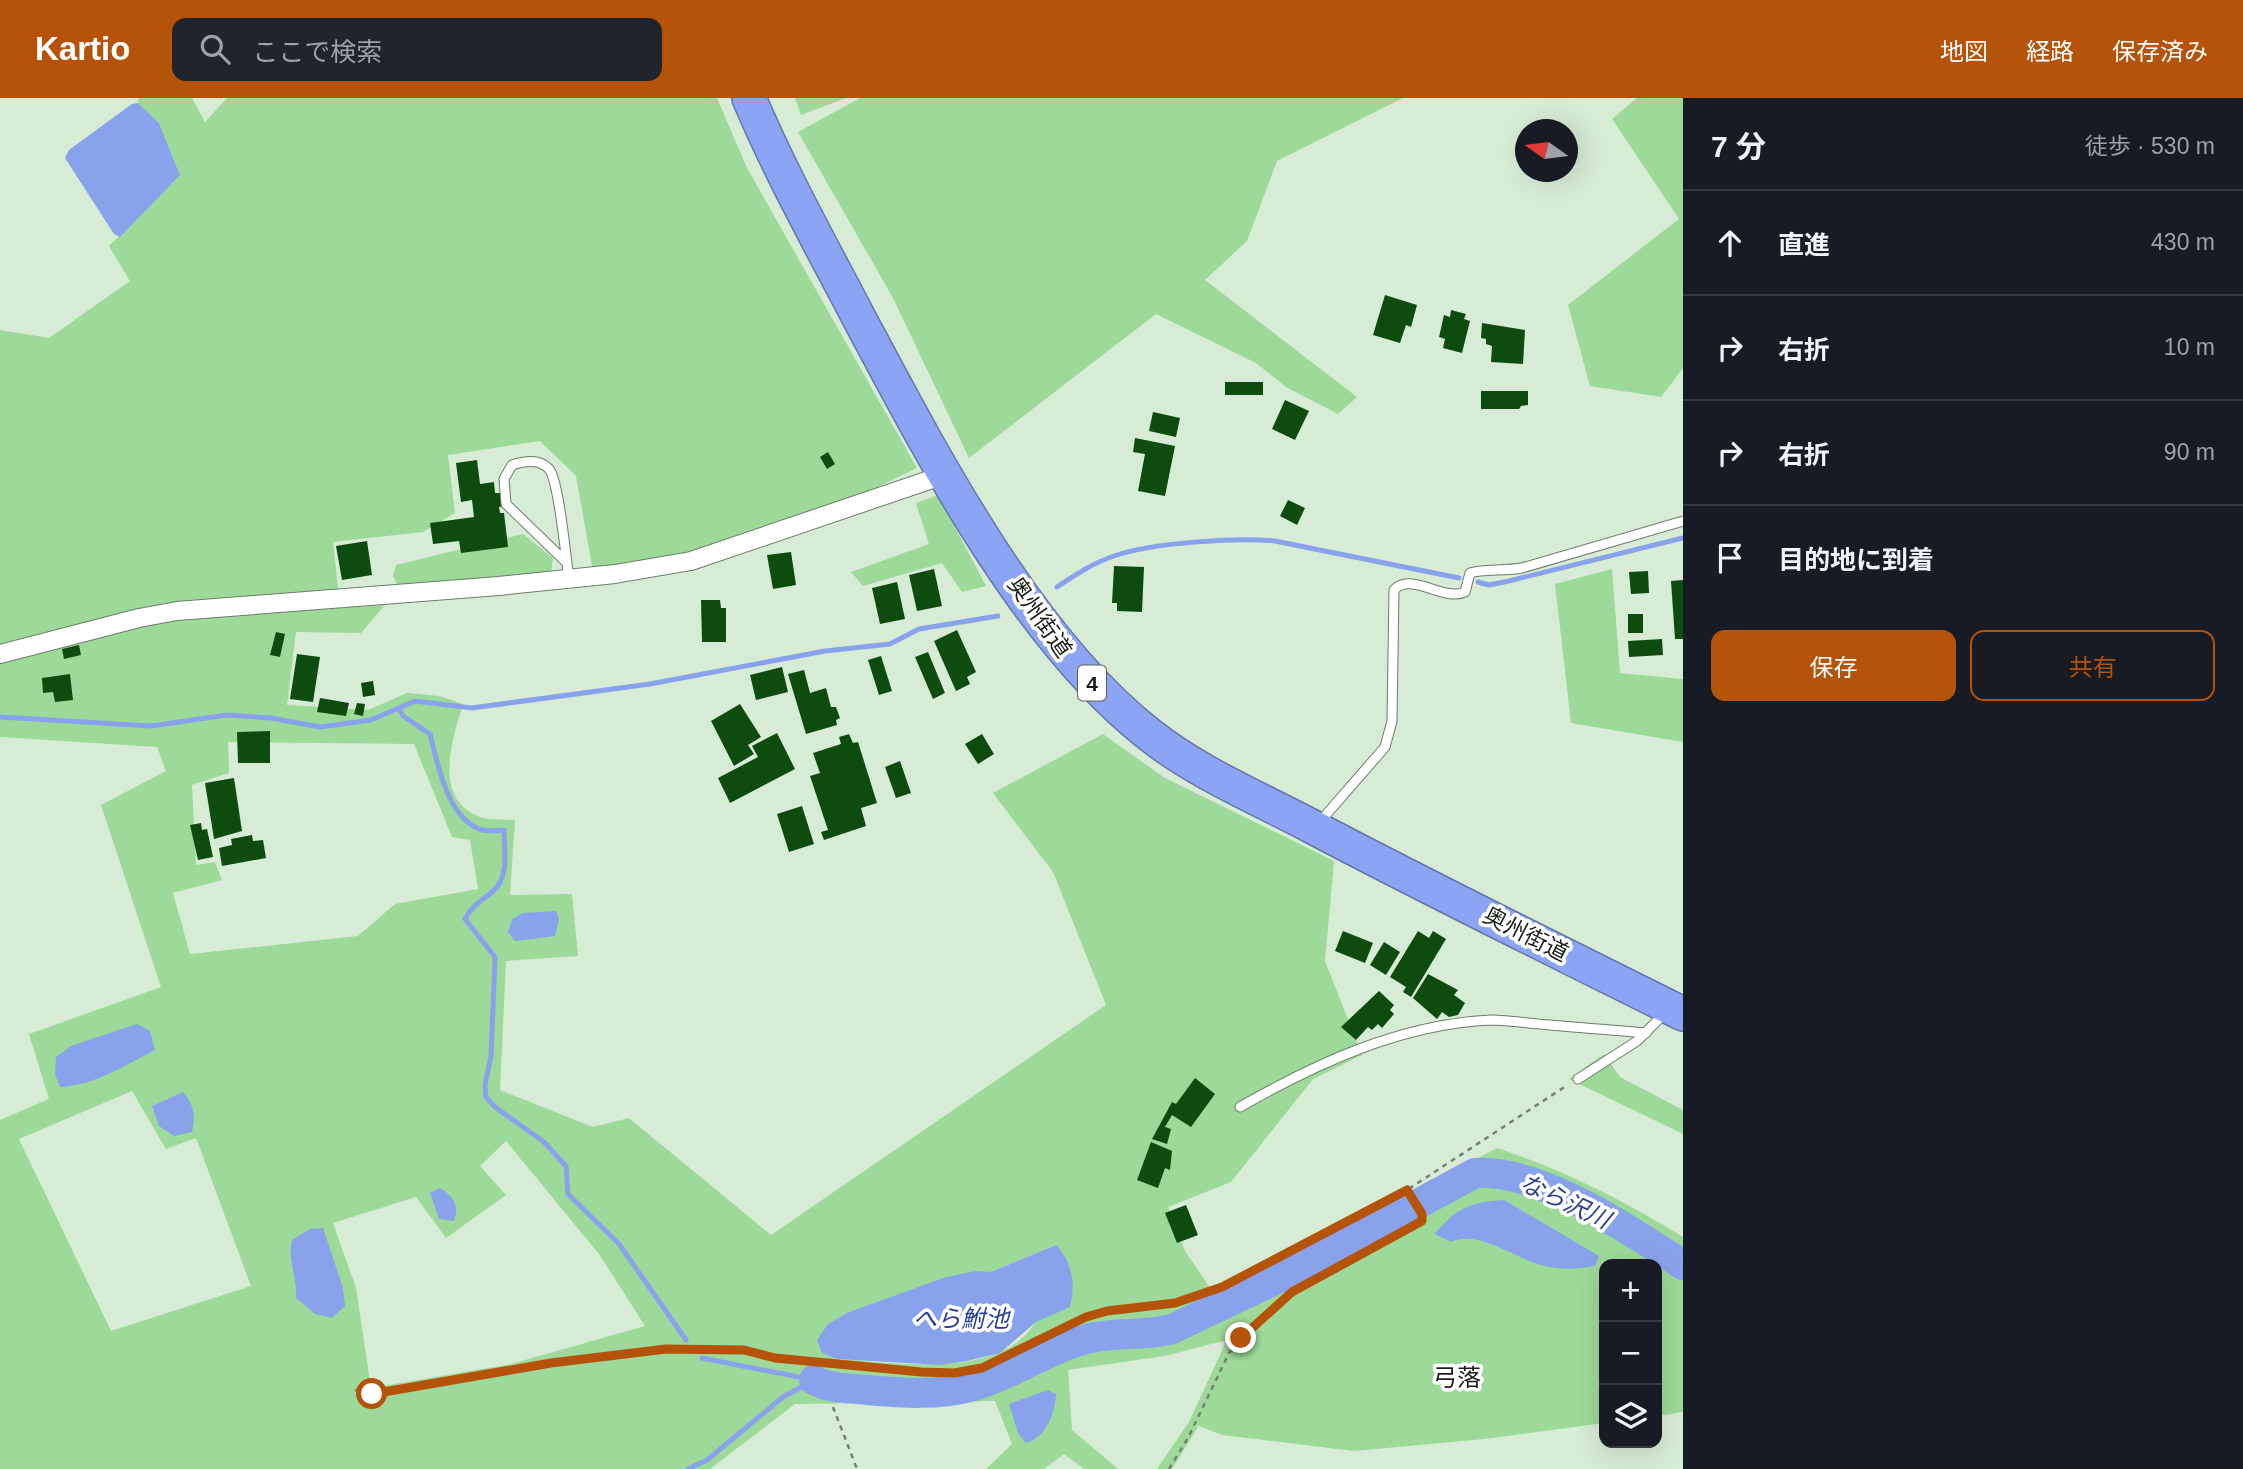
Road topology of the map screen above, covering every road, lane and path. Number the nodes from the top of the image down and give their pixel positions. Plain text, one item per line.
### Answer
1 (749, 98) edge
2 (947, 474) junction
3 (1683, 521) edge
4 (568, 571) junction
5 (0, 654) edge
6 (1315, 828) junction
7 (1676, 1011) edge
8 (1646, 1033) junction
9 (1578, 1079) joint
10 (1240, 1107) dead end
11 (1407, 1190) junction
12 (355, 1390) dead end
13 (833, 1407) dead end
14 (857, 1469) edge
15 (1170, 1469) edge

1 - 2 highway, 奥州街道 / 4
2 - 4 street
2 - 6 highway, 奥州街道 / 4
3 - 6 lane
4 - 4 lane
4 - 5 street
6 - 7 highway, 奥州街道 / 4
7 - 8 lane
8 - 9 lane
8 - 10 lane
9 - 11 path
11 - 12 path
11 - 15 path
13 - 14 path

